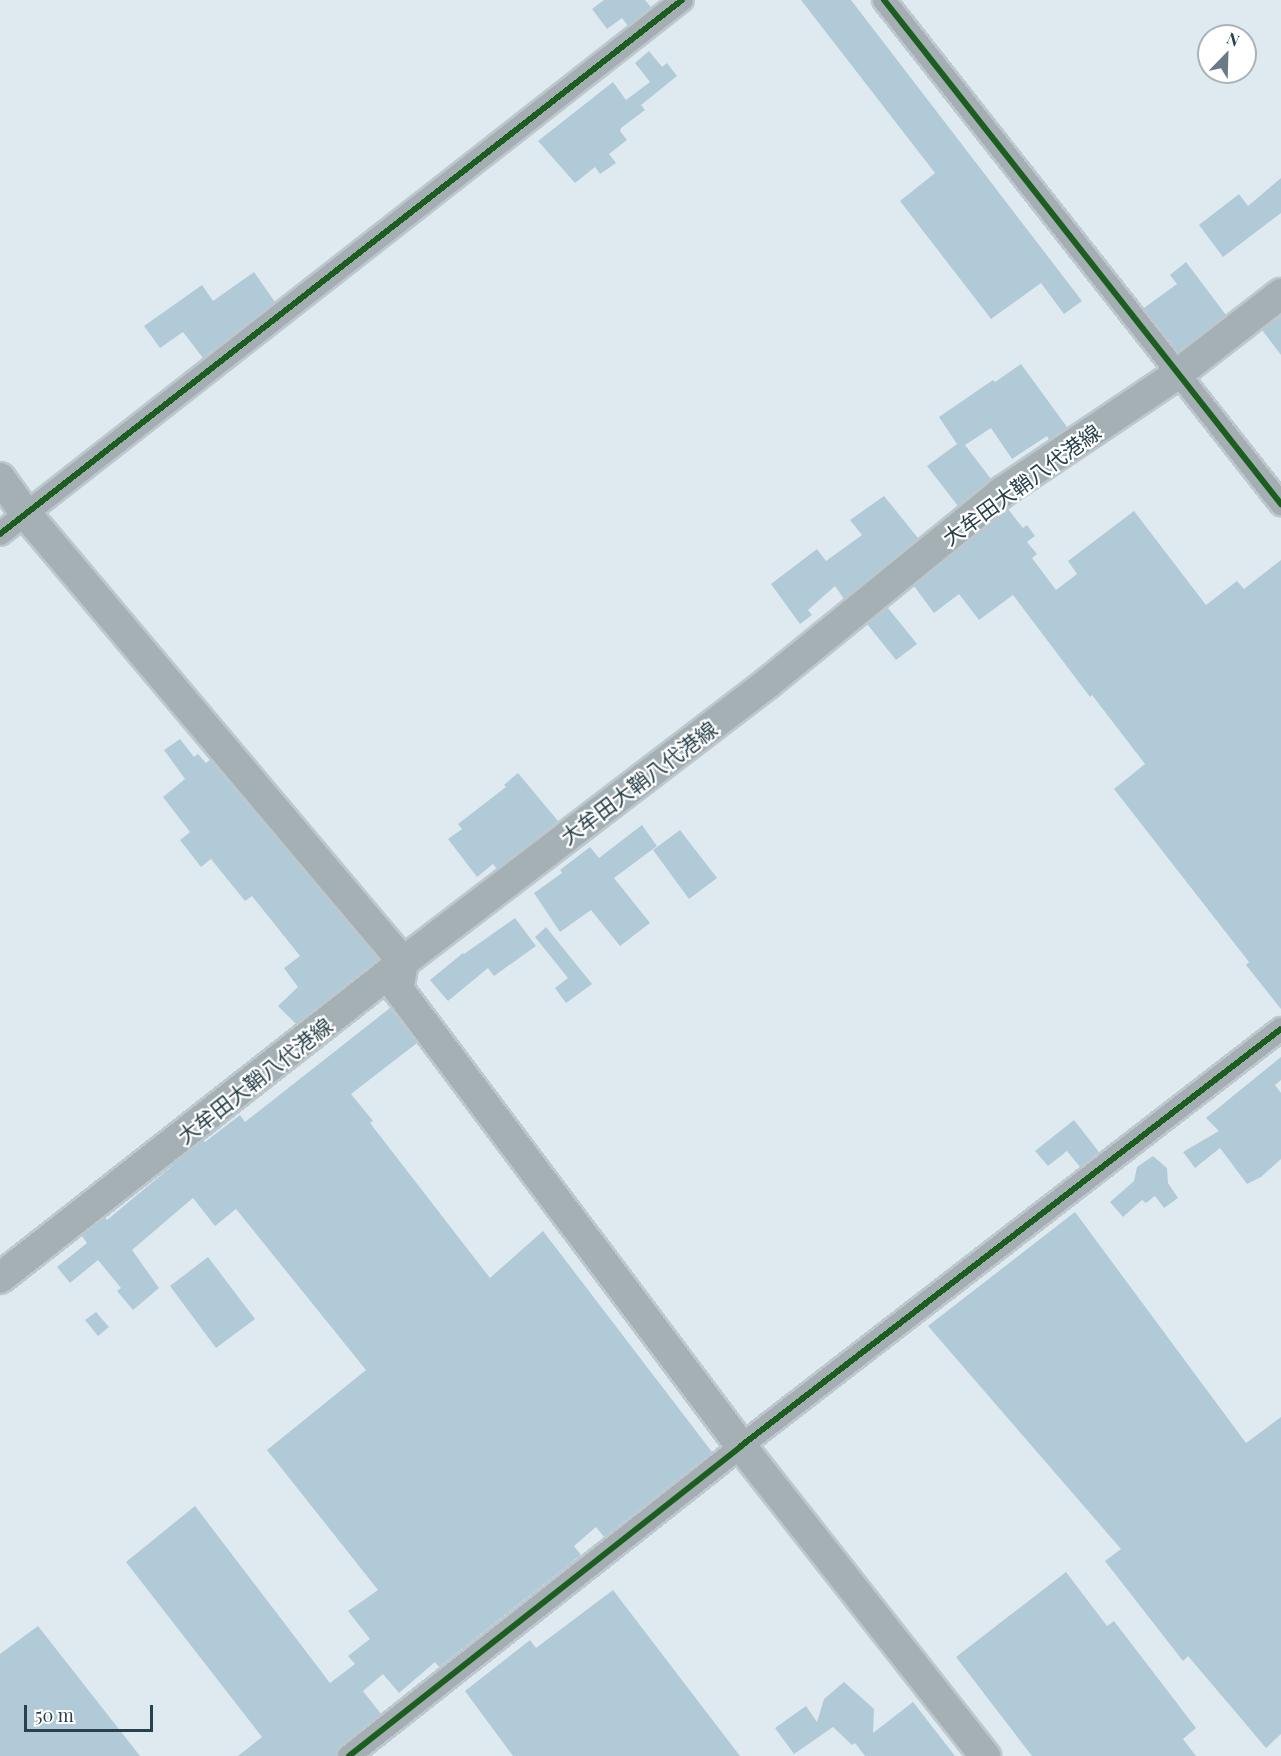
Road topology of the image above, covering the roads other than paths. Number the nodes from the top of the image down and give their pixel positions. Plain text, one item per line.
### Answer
1 (682, 0) edge
2 (884, 0) edge
3 (1281, 294) edge
4 (1179, 373) junction
5 (0, 478) edge
6 (1281, 504) edge
7 (26, 514) junction
8 (0, 534) edge
9 (404, 962) junction
10 (1281, 1029) edge
11 (0, 1278) edge
12 (741, 1446) junction
13 (349, 1756) edge
14 (985, 1756) edge

1 - 7 street
2 - 4 street
3 - 4 main road, 大牟田大鞘八代港線
4 - 6 street
4 - 9 main road, 大牟田大鞘八代港線
5 - 7 main road
7 - 8 street
7 - 9 main road
9 - 11 main road, 大牟田大鞘八代港線
9 - 12 main road
10 - 12 street
12 - 13 street
12 - 14 main road

